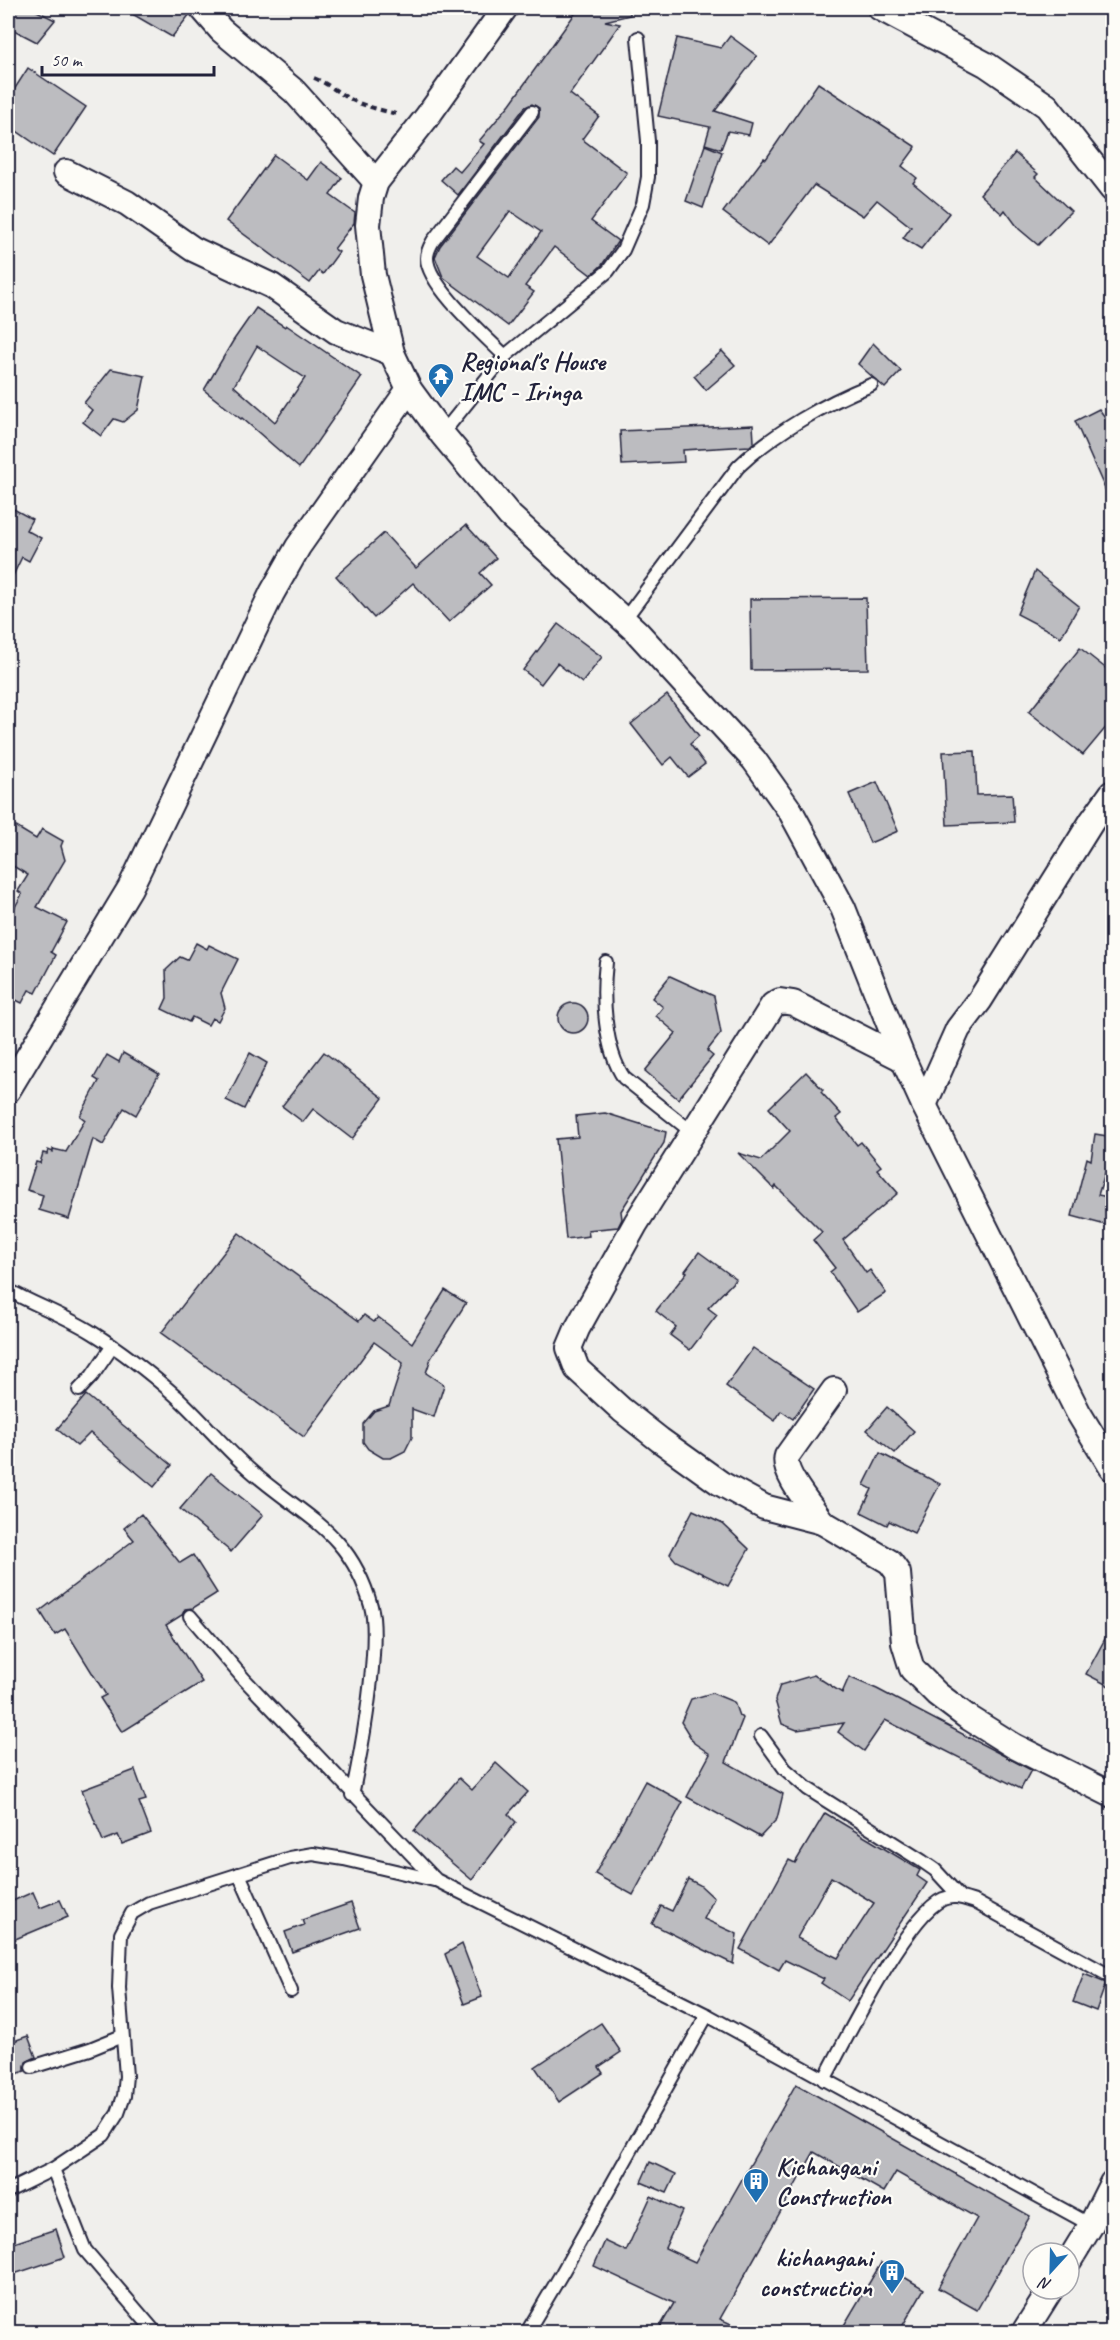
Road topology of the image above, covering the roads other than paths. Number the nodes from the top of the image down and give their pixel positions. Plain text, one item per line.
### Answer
1 (202, 8) edge
2 (506, 8) edge
3 (882, 8) edge
4 (638, 38) dead end
5 (532, 112) dead end
6 (66, 172) dead end
7 (376, 182) junction
8 (1113, 189) edge
9 (392, 353) junction
10 (505, 356) junction
11 (871, 385) dead end
12 (409, 389) junction
13 (442, 434) junction
14 (624, 620) junction
15 (1113, 793) edge
16 (606, 962) dead end
17 (903, 1059) junction
18 (8, 1090) edge
19 (924, 1105) junction
20 (692, 1132) junction
21 (8, 1290) edge
22 (112, 1347) junction
23 (79, 1390) dead end
24 (834, 1390) dead end
25 (1113, 1468) edge
26 (822, 1522) junction
27 (190, 1616) dead end
28 (761, 1736) dead end
29 (352, 1795) junction
30 (1113, 1795) edge
31 (239, 1874) junction
32 (436, 1880) junction
33 (960, 1897) junction
34 (1113, 1977) edge
35 (291, 1991) dead end
36 (707, 2015) junction
37 (122, 2036) junction
38 (32, 2067) dead end
39 (825, 2080) junction
40 (53, 2169) junction
41 (1113, 2183) edge
42 (8, 2190) edge
43 (1091, 2225) junction
44 (1081, 2241) edge
45 (1043, 2301) edge
46 (155, 2332) edge
47 (527, 2332) edge
48 (1024, 2332) edge

1 - 7 street
2 - 7 street
3 - 8 street
4 - 10 lane
5 - 10 lane
6 - 9 street
7 - 9 street
9 - 12 street
10 - 13 lane
11 - 14 lane
12 - 13 street
12 - 18 street
13 - 14 street
14 - 17 street
15 - 19 street
16 - 20 lane
17 - 19 street
17 - 20 street
19 - 25 street
20 - 26 street
21 - 22 lane
22 - 23 lane
22 - 29 lane
24 - 26 street
26 - 30 street
27 - 29 lane
28 - 33 lane
29 - 32 lane
31 - 32 lane
31 - 35 lane
31 - 37 lane
32 - 36 lane
33 - 34 lane
33 - 39 lane
36 - 39 lane
36 - 47 lane
37 - 38 lane
37 - 40 lane
39 - 43 lane
40 - 42 lane
40 - 46 lane
41 - 43 street
43 - 44 street
45 - 48 street

